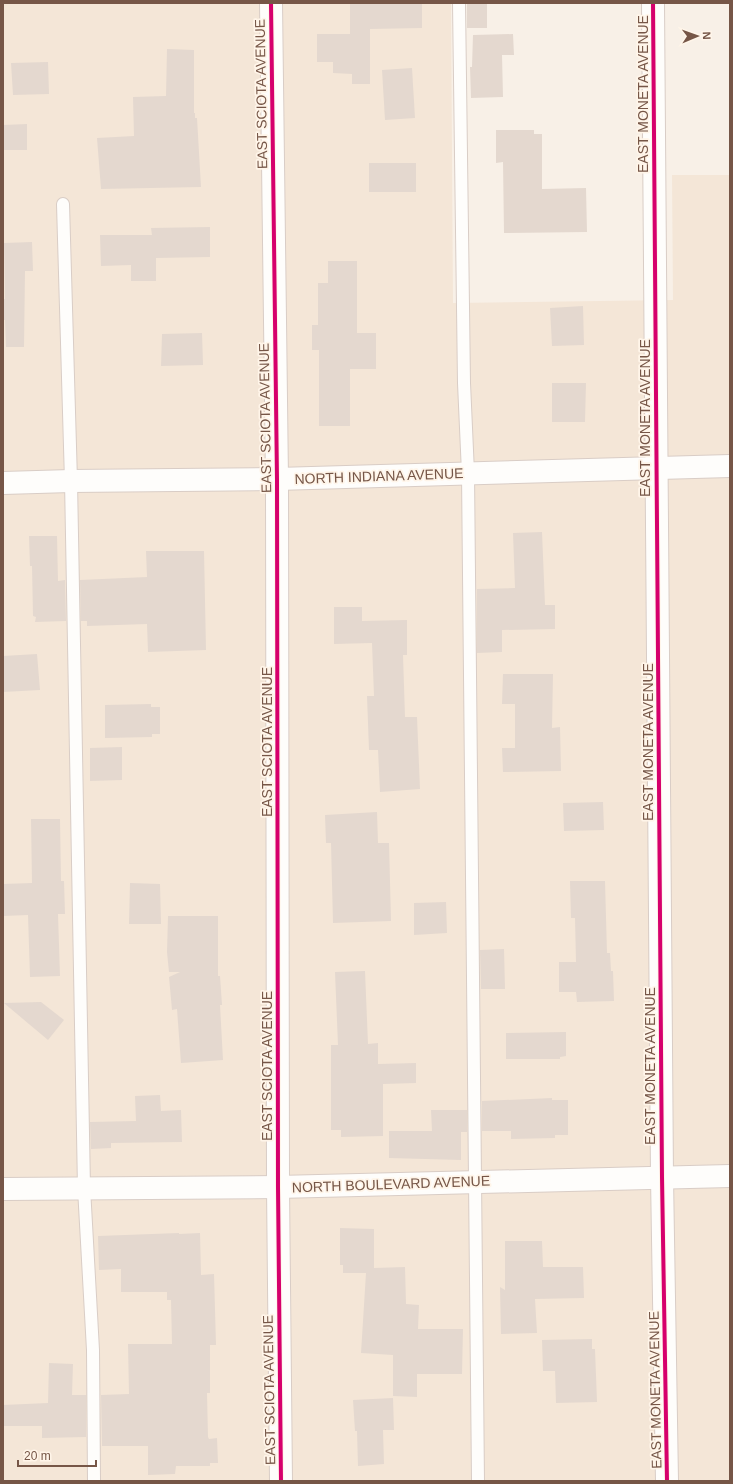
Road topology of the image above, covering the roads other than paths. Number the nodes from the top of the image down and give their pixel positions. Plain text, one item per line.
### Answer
1 (271, 3) edge
2 (459, 3) edge
3 (653, 3) edge
4 (63, 204) dead end
5 (730, 466) edge
6 (656, 467) junction
7 (468, 473) junction
8 (278, 479) junction
9 (71, 481) junction
10 (3, 483) edge
11 (730, 1176) edge
12 (662, 1177) junction
13 (474, 1181) junction
14 (278, 1187) junction
15 (84, 1188) junction
16 (3, 1189) edge
17 (94, 1481) edge
18 (281, 1481) edge
19 (478, 1481) edge
20 (667, 1481) edge

1 - 8 street, EAST SCIOTA AVENUE
2 - 7 lane
3 - 6 street, EAST MONETA AVENUE
4 - 9 lane
5 - 6 street, NORTH INDIANA AVENUE
6 - 7 street, NORTH INDIANA AVENUE
6 - 12 street, EAST MONETA AVENUE
7 - 8 street, NORTH INDIANA AVENUE
7 - 13 lane
8 - 9 street, NORTH INDIANA AVENUE
8 - 14 street, EAST SCIOTA AVENUE
9 - 10 street, NORTH INDIANA AVENUE
9 - 15 lane
11 - 12 street, NORTH BOULEVARD AVENUE
12 - 13 street, NORTH BOULEVARD AVENUE
12 - 20 street, EAST MONETA AVENUE
13 - 14 street, NORTH BOULEVARD AVENUE
13 - 19 lane
14 - 15 street, NORTH BOULEVARD AVENUE
14 - 18 street, EAST SCIOTA AVENUE
15 - 16 street, NORTH BOULEVARD AVENUE
15 - 17 lane

